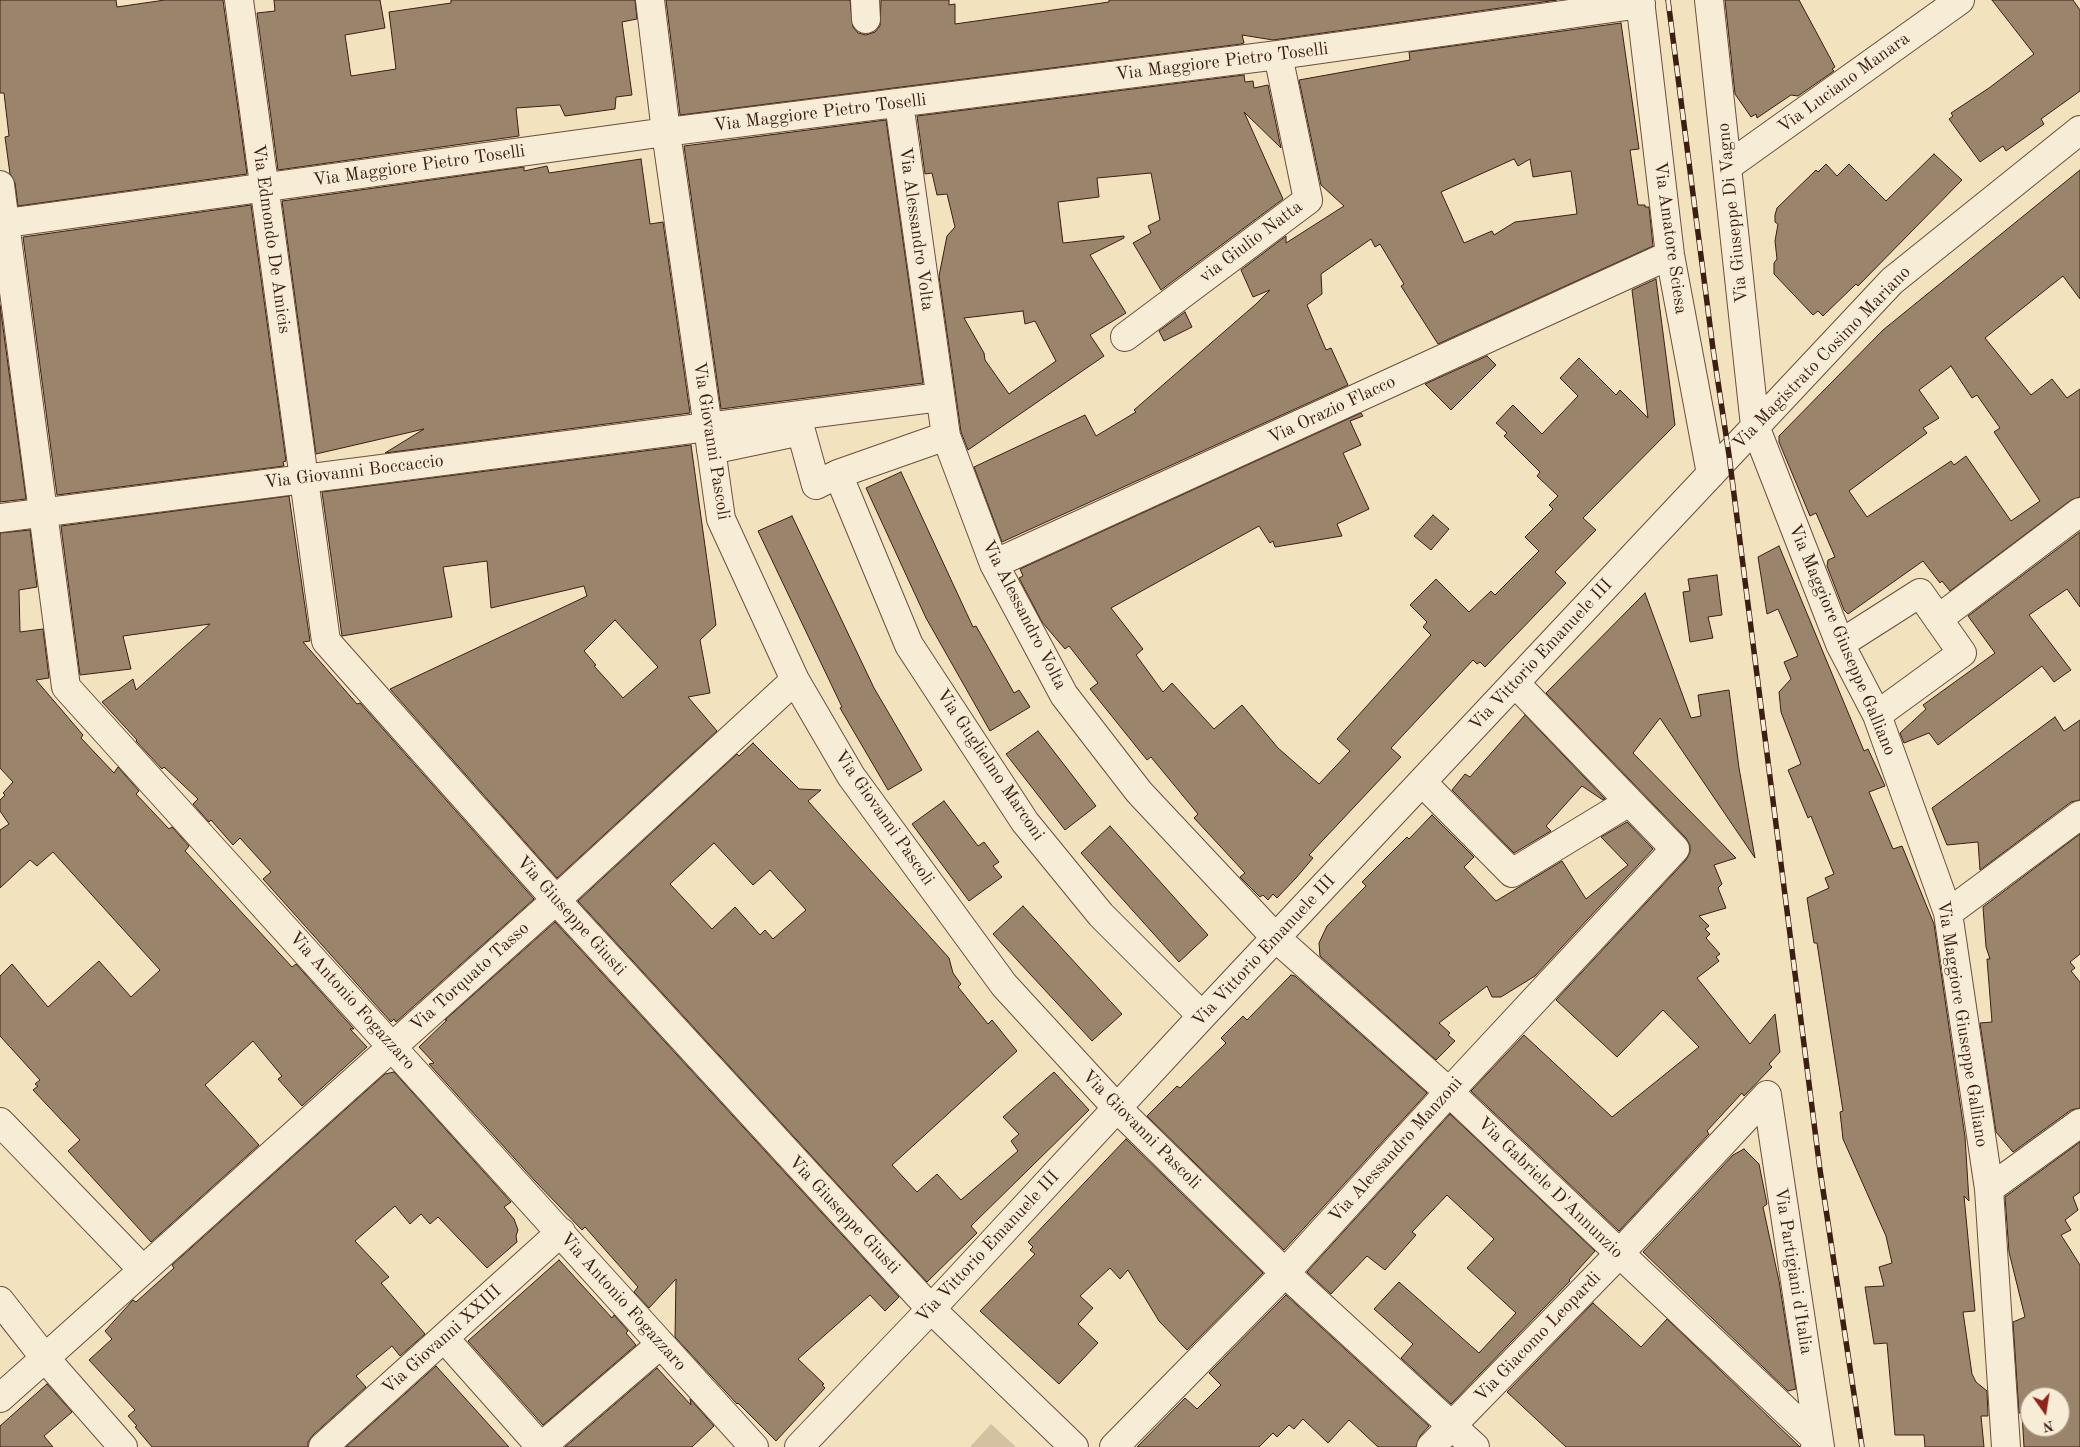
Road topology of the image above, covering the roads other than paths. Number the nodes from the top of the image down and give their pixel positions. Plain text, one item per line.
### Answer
1 (239, 0) edge
2 (650, 0) edge
3 (1709, 0) edge
4 (1960, 0) edge
5 (1641, 2) edge
6 (1278, 56) junction
7 (899, 103) junction
8 (2080, 130) edge
9 (666, 132) junction
10 (1728, 166) junction
11 (0, 185) edge
12 (263, 188) junction
13 (2, 223) edge
14 (1670, 256) junction
15 (1124, 337) dead end
16 (940, 397) junction
17 (1755, 426) junction
18 (946, 436) junction
19 (709, 438) junction
20 (1720, 464) junction
21 (838, 474) junction
22 (304, 478) junction
23 (44, 512) junction
24 (2080, 512) edge
25 (0, 518) edge
26 (994, 564) junction
27 (1938, 619) junction
28 (1840, 644) junction
29 (795, 680) junction
30 (1515, 683) junction
31 (1876, 715) junction
32 (1422, 782) junction
33 (1629, 802) junction
34 (2080, 815) edge
35 (556, 900) junction
36 (1948, 913) junction
37 (1276, 938) junction
38 (1202, 1016) junction
39 (393, 1046) junction
40 (1449, 1092) junction
41 (1767, 1095) joint
42 (1117, 1108) junction
43 (0, 1122) edge
44 (2080, 1123) edge
45 (1989, 1189) junction
46 (561, 1232) junction
47 (1619, 1254) junction
48 (143, 1270) junction
49 (1285, 1273) junction
50 (0, 1302) edge
51 (931, 1309) junction
52 (445, 1339) junction
53 (661, 1344) junction
54 (45, 1358) junction
55 (0, 1398) edge
56 (1452, 1425) junction
57 (1818, 1445) edge
58 (123, 1447) edge
59 (323, 1447) edge
60 (541, 1447) edge
61 (754, 1447) edge
62 (799, 1447) edge
63 (1074, 1447) edge
64 (1114, 1447) edge
65 (1431, 1447) edge
66 (1475, 1447) edge
67 (2006, 1447) edge

1 - 12 street, Via Edmondo De Amicis
2 - 9 street, Via Giovanni Pascoli
3 - 10 street, Via Giuseppe Di Vagno
4 - 10 street, Via Luciano Manara
5 - 6 street, Via Maggiore Pietro Toselli
5 - 14 street, Via Amatore Sciesa
6 - 7 street, Via Maggiore Pietro Toselli
6 - 15 street, via Giulio Natta
7 - 9 street, Via Maggiore Pietro Toselli
7 - 16 street, Via Alessandro Volta
8 - 17 street, Via Magistrato Cosimo Mariano
9 - 12 street, Via Maggiore Pietro Toselli
9 - 19 street, Via Giovanni Pascoli
10 - 17 street, Via Giuseppe Di Vagno
11 - 13 street, Via Antonio Fogazzaro
12 - 13 street, Via Maggiore Pietro Toselli
12 - 22 street, Via Edmondo De Amicis
13 - 23 street, Via Antonio Fogazzaro
14 - 20 street, Via Amatore Sciesa
14 - 26 street, Via Orazio Flacco
16 - 18 street, Via Alessandro Volta
16 - 19 street
17 - 20 street, Via Magistrato Cosimo Mariano
17 - 28 street, Via Maggiore Giuseppe Galliano
18 - 21 street
18 - 26 street, Via Alessandro Volta
19 - 21 street
19 - 22 street, Via Giovanni Boccaccio
19 - 29 street, Via Giovanni Pascoli
20 - 30 street, Via Vittorio Emanuele III
21 - 38 street, Via Guglielmo Marconi
22 - 23 street, Via Giovanni Boccaccio
22 - 35 street, Via Giuseppe Giusti
23 - 25 street, Via Giovanni Boccaccio
23 - 39 street, Via Antonio Fogazzaro
24 - 27 street
26 - 37 street, Via Alessandro Volta
27 - 28 street
27 - 31 street
28 - 31 street, Via Maggiore Giuseppe Galliano
29 - 35 street, Via Torquato Tasso
29 - 42 street, Via Giovanni Pascoli
30 - 32 street, Via Vittorio Emanuele III
30 - 33 street
31 - 36 street, Via Maggiore Giuseppe Galliano
32 - 33 street
32 - 37 street, Via Vittorio Emanuele III
33 - 40 street, Via Alessandro Manzoni
34 - 36 street
35 - 39 street, Via Torquato Tasso
35 - 51 street, Via Giuseppe Giusti
36 - 45 street, Via Maggiore Giuseppe Galliano
37 - 38 street, Via Vittorio Emanuele III
37 - 40 street, Via Gabriele D'Annunzio
38 - 42 street, Via Vittorio Emanuele III
39 - 46 street, Via Antonio Fogazzaro
39 - 48 street, Via Torquato Tasso
40 - 47 street, Via Gabriele D'Annunzio
40 - 49 street, Via Alessandro Manzoni
41 - 47 street, Via Giacomo Leopardi
41 - 57 street, Via Partigiani d'Italia
42 - 49 street, Via Giovanni Pascoli
42 - 51 street, Via Vittorio Emanuele III
43 - 48 street
44 - 45 street
45 - 67 street, Via Maggiore Giuseppe Galliano
46 - 52 street, Via Giovanni XXIII
46 - 53 street, Via Antonio Fogazzaro
47 - 56 street, Via Giacomo Leopardi
47 - 57 street, Via Gabriele D'Annunzio
48 - 54 street, Via Torquato Tasso
49 - 56 street, Via Giovanni Pascoli
49 - 64 street, Via Alessandro Manzoni
50 - 54 street
51 - 62 street, Via Vittorio Emanuele III
51 - 63 street, Via Giuseppe Giusti
52 - 59 street, Via Giovanni XXIII
52 - 60 street
53 - 60 street
53 - 61 street, Via Antonio Fogazzaro
54 - 55 street, Via Torquato Tasso
54 - 58 street
56 - 65 street, Via Giacomo Leopardi
56 - 66 street, Via Giovanni Pascoli

